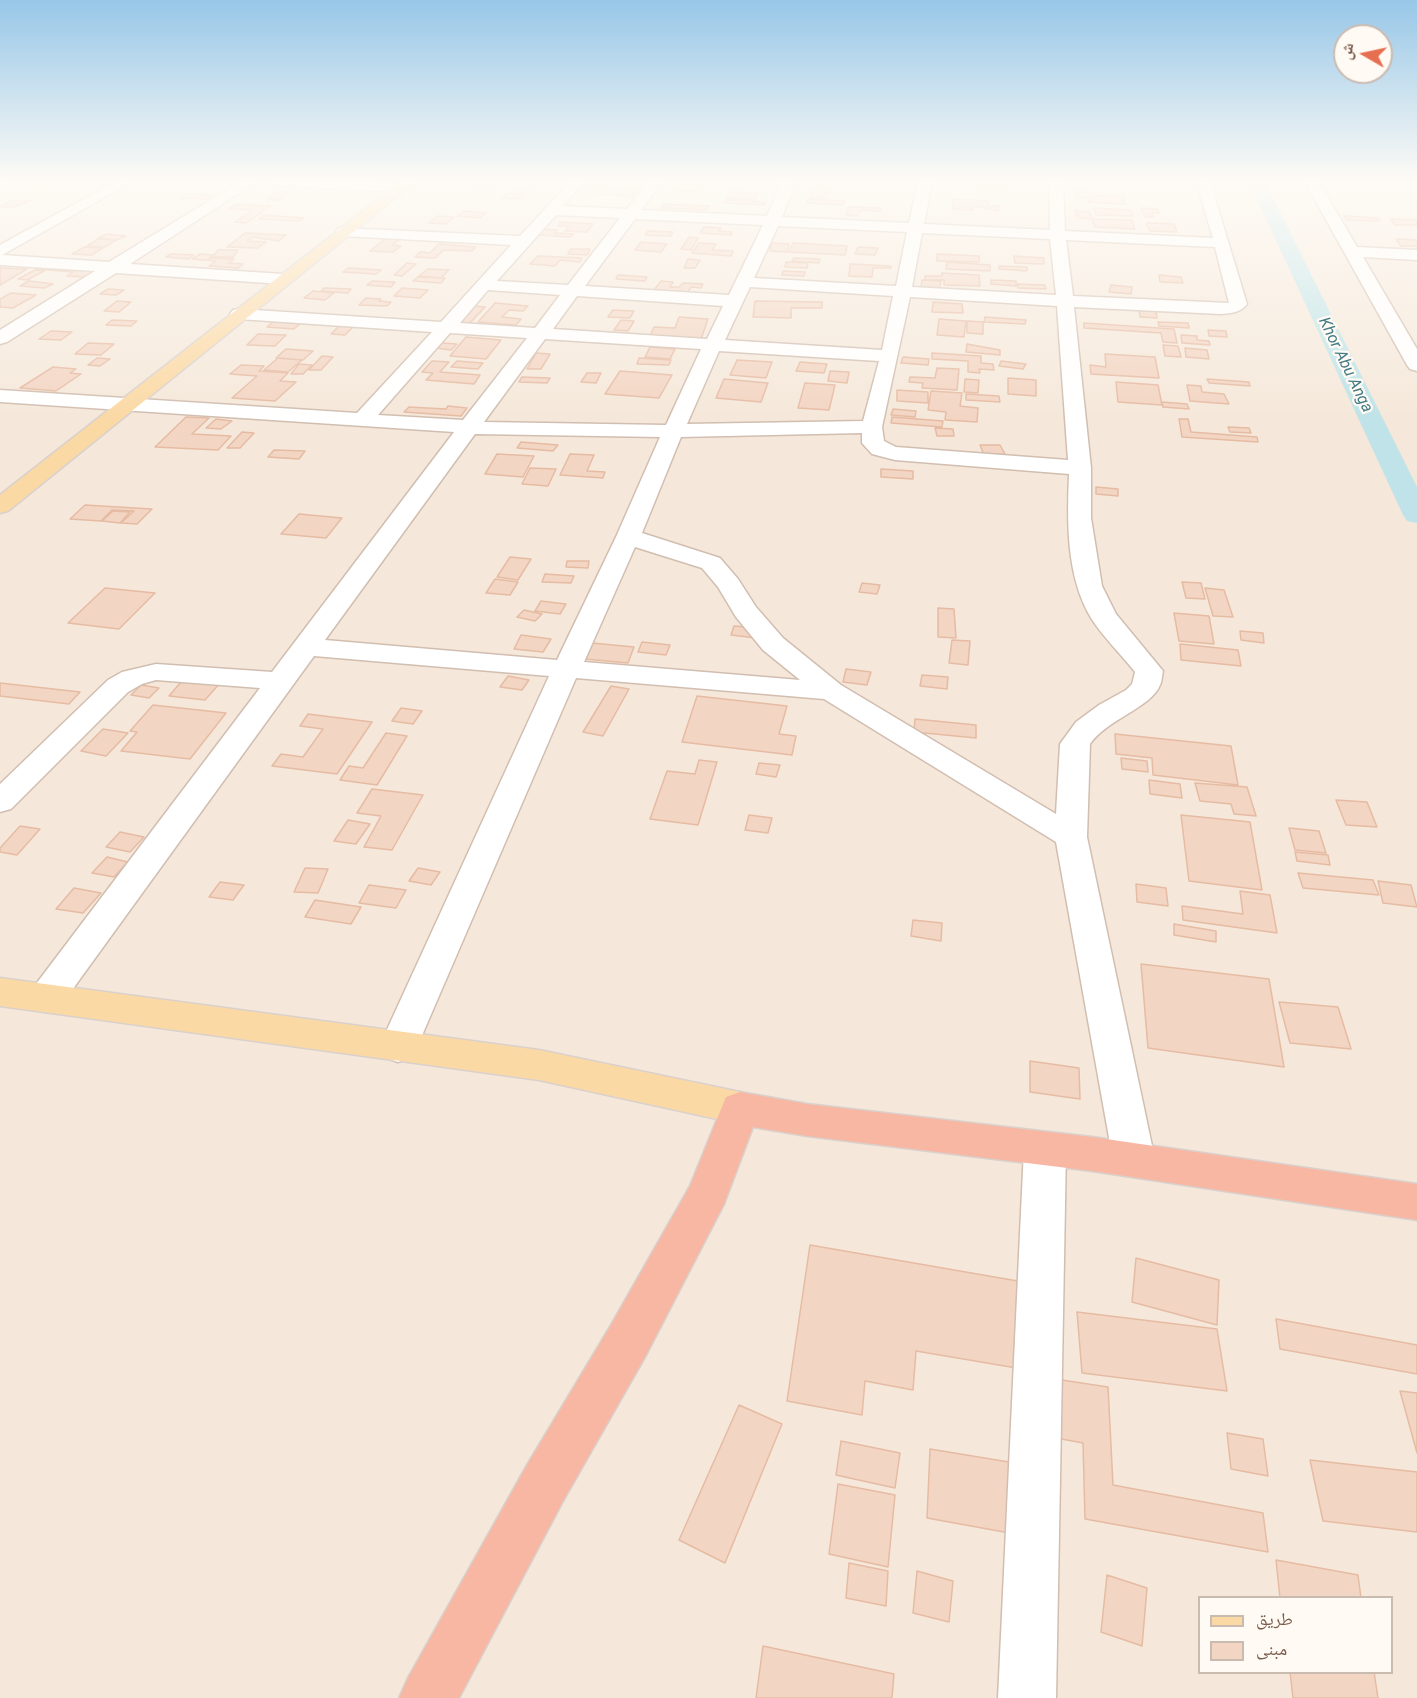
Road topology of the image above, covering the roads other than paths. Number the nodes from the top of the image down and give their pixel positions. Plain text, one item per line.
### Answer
1 (17, 261) edge
2 (122, 261) edge
3 (306, 261) edge
4 (506, 261) edge
5 (596, 261) edge
6 (753, 261) edge
7 (910, 261) edge
8 (1061, 261) edge
9 (1227, 261) edge
10 (1358, 261) edge
11 (111, 268) junction
12 (284, 279) junction
13 (743, 282) junction
14 (484, 285) junction
15 (574, 290) junction
16 (904, 291) junction
17 (734, 301) junction
18 (1065, 301) junction
19 (239, 314) junction
20 (446, 328) junction
21 (540, 334) junction
22 (0, 338) edge
23 (712, 344) junction
24 (890, 356) junction
25 (1417, 365) edge
26 (0, 396) edge
27 (127, 404) junction
28 (363, 418) junction
29 (470, 427) junction
30 (872, 427) junction
31 (673, 431) junction
32 (1080, 468) junction
33 (0, 506) edge
34 (628, 537) junction
35 (306, 647) junction
36 (566, 670) junction
37 (281, 681) junction
38 (831, 691) junction
39 (0, 801) edge
40 (1071, 837) junction
41 (0, 992) edge
42 (46, 998) junction
43 (398, 1047) junction
44 (740, 1108) junction
45 (1045, 1149) junction
46 (1134, 1160) junction
47 (1417, 1202) edge
48 (428, 1698) edge
49 (1027, 1698) edge

1 - 11 street
2 - 11 street
3 - 12 main road
4 - 14 street
5 - 15 street
6 - 13 street
7 - 16 street
8 - 18 street
9 - 18 street
10 - 25 street
11 - 12 street
11 - 22 street
12 - 19 main road
13 - 16 street
13 - 17 street
14 - 15 street
14 - 20 street
15 - 17 street
15 - 21 street
16 - 18 street
16 - 24 street
17 - 23 street
18 - 32 street
19 - 20 street
19 - 27 main road
20 - 21 street
20 - 28 street
21 - 23 street
21 - 29 street
23 - 24 street
23 - 31 street
24 - 30 street
26 - 27 street
27 - 28 street
27 - 33 main road
28 - 29 street
29 - 31 street
29 - 35 street
30 - 31 street
30 - 32 street
31 - 34 street
32 - 40 street
34 - 36 street
34 - 38 street
35 - 36 street
35 - 37 street
36 - 38 street
36 - 43 street
37 - 39 street
37 - 42 street
38 - 40 street
40 - 46 street
41 - 42 main road
42 - 43 main road
43 - 44 main road
44 - 45 highway
44 - 48 highway
45 - 46 highway
45 - 49 street
46 - 47 highway

